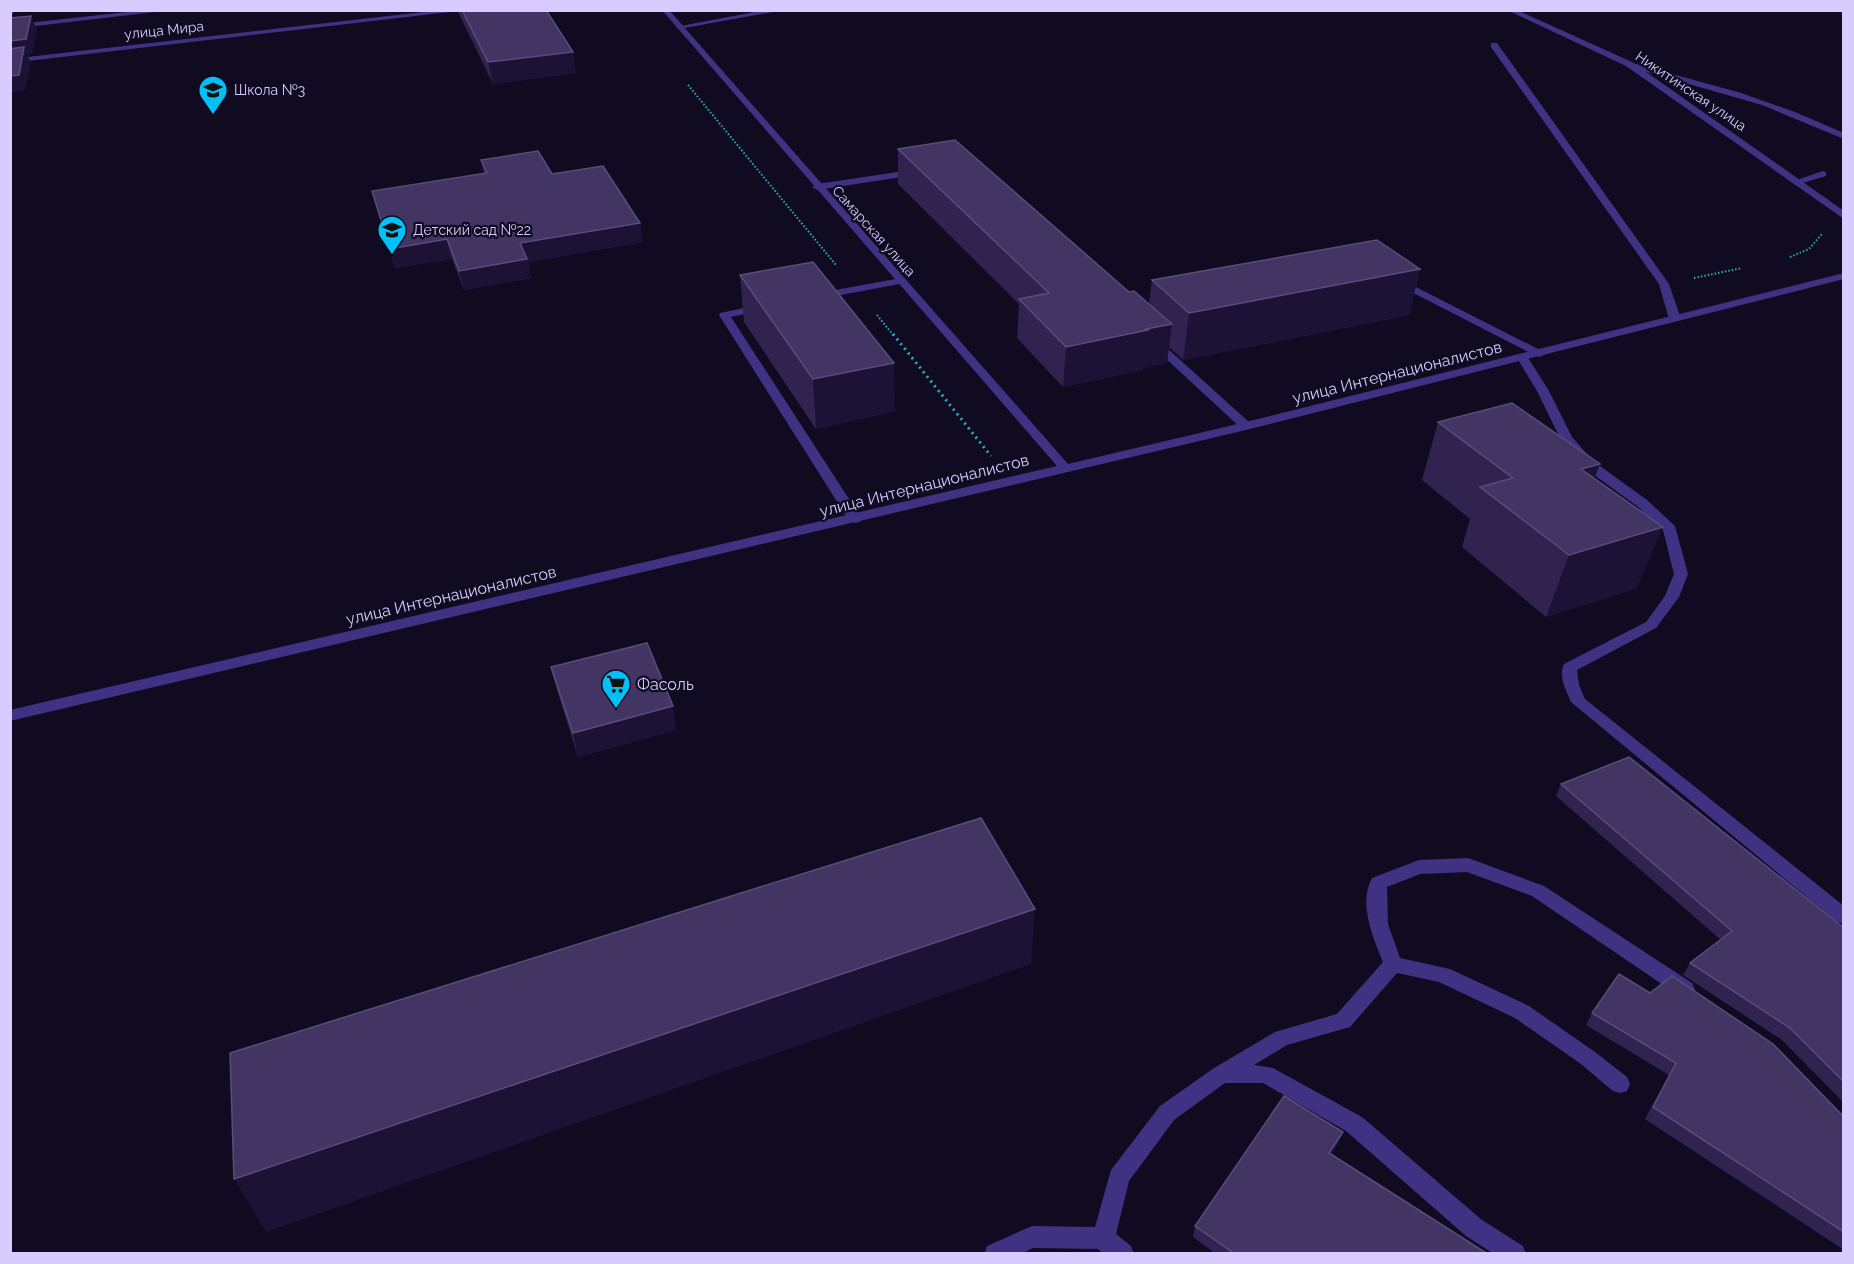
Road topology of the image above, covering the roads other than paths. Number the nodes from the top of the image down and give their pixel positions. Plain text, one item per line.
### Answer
1 (12, 10) edge
2 (169, 10) edge
3 (464, 10) edge
4 (665, 10) edge
5 (781, 10) edge
6 (1510, 10) edge
7 (146, 12) edge
8 (10, 16) edge
9 (10, 27) edge
10 (679, 27) junction
11 (1494, 45) dead end
12 (10, 61) edge
13 (1629, 64) junction
14 (1844, 137) edge
15 (927, 171) edge
16 (1823, 174) dead end
17 (1796, 182) junction
18 (817, 187) junction
19 (1844, 216) edge
20 (1382, 273) edge
21 (1844, 276) edge
22 (901, 281) junction
23 (801, 300) edge
24 (779, 304) edge
25 (1675, 319) junction
26 (1140, 329) edge
27 (1540, 354) junction
28 (1523, 358) junction
29 (1246, 426) junction
30 (1065, 468) junction
31 (855, 519) junction
32 (10, 716) edge
33 (1844, 917) edge
34 (1392, 964) junction
35 (1696, 997) edge
36 (1221, 1074) junction
37 (1620, 1084) dead end
38 (1102, 1239) junction
39 (995, 1254) edge
40 (1123, 1254) edge
41 (1515, 1254) edge

1 - 8 street
2 - 7 street
3 - 12 street, улица Мира
4 - 10 street, Самарская улица
5 - 10 street
6 - 13 street, Никитинская улица
7 - 9 street
10 - 18 street, Самарская улица
11 - 25 street
13 - 14 street
13 - 17 street, Никитинская улица
15 - 18 street
16 - 17 street
17 - 19 street, Никитинская улица
18 - 22 street, Самарская улица
20 - 27 street
21 - 25 street, улица Интернационалистов
22 - 23 street
22 - 30 street, Самарская улица
24 - 31 street
25 - 27 street, улица Интернационалистов
26 - 29 street
27 - 28 street, улица Интернационалистов
28 - 29 street, улица Интернационалистов
28 - 33 street
29 - 30 street, улица Интернационалистов
30 - 31 street, улица Интернационалистов
31 - 32 street, улица Интернационалистов
34 - 35 street
34 - 36 street
34 - 37 street
36 - 38 street
36 - 41 street
38 - 39 street
38 - 40 street

